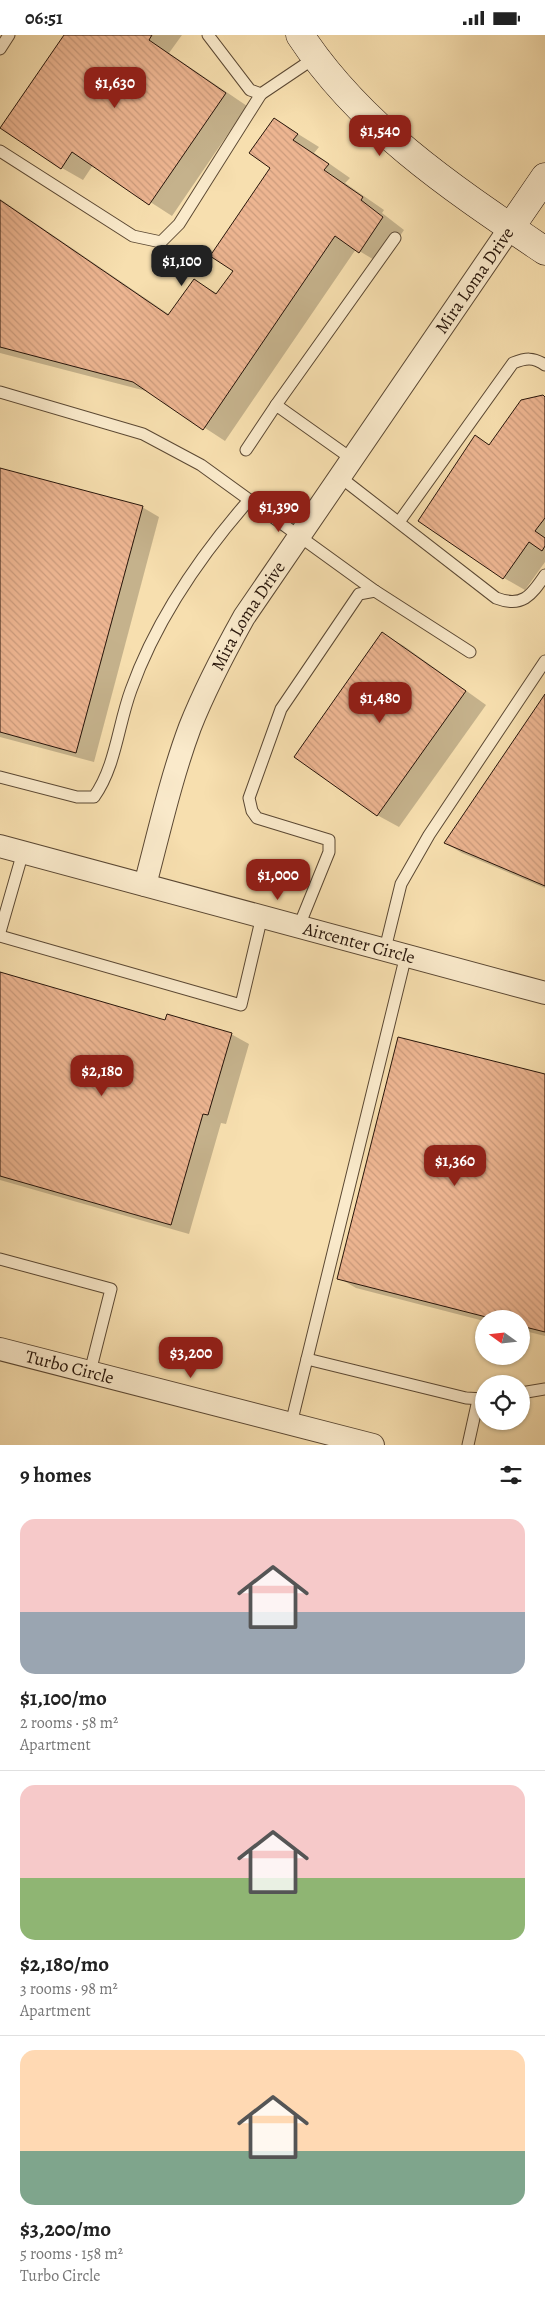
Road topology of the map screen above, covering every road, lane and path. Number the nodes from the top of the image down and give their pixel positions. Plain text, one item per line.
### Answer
1 (9, 35) edge
2 (208, 35) edge
3 (300, 35) edge
4 (0, 49) edge
5 (316, 57) junction
6 (261, 94) junction
7 (0, 151) edge
8 (545, 177) edge
9 (510, 228) junction
10 (395, 238) dead end
11 (545, 251) edge
12 (545, 365) edge
13 (0, 392) edge
14 (276, 405) junction
15 (246, 450) dead end
16 (346, 468) junction
17 (249, 500) junction
18 (399, 522) junction
19 (300, 536) junction
20 (545, 575) edge
21 (375, 591) junction
22 (470, 652) dead end
23 (545, 661) edge
24 (0, 777) edge
25 (0, 846) edge
26 (23, 852) junction
27 (145, 885) junction
28 (262, 916) junction
29 (299, 926) junction
30 (0, 932) edge
31 (0, 936) edge
32 (396, 952) junction
33 (545, 993) edge
34 (0, 1259) edge
35 (0, 1349) edge
36 (307, 1359) junction
37 (90, 1372) junction
38 (545, 1389) edge
39 (530, 1392) edge
40 (475, 1398) edge
41 (475, 1420) edge
42 (292, 1424) junction
43 (373, 1445) edge
44 (468, 1445) edge

1 - 4 lane
2 - 6 lane
3 - 5 main road
5 - 6 lane
5 - 9 main road
6 - 7 lane
8 - 9 main road, Mira Loma Drive
9 - 11 main road
9 - 16 street, Mira Loma Drive
10 - 14 lane
12 - 18 lane
13 - 17 lane
14 - 15 lane
14 - 16 lane
16 - 18 lane
16 - 19 street, Mira Loma Drive
17 - 19 lane
17 - 24 lane
18 - 20 lane
19 - 21 lane
19 - 27 street, Mira Loma Drive
21 - 22 lane
21 - 29 lane
23 - 32 lane
25 - 26 street, Aircenter Circle
26 - 27 street, Aircenter Circle
26 - 30 lane
27 - 28 street, Aircenter Circle
28 - 29 street, Aircenter Circle
28 - 31 lane
29 - 32 street, Aircenter Circle
32 - 33 street, Aircenter Circle
32 - 36 lane
34 - 37 lane
35 - 37 street, Turbo Circle
36 - 40 lane
36 - 42 lane
37 - 42 street, Turbo Circle
38 - 39 lane
41 - 44 lane
42 - 43 street, Turbo Circle

